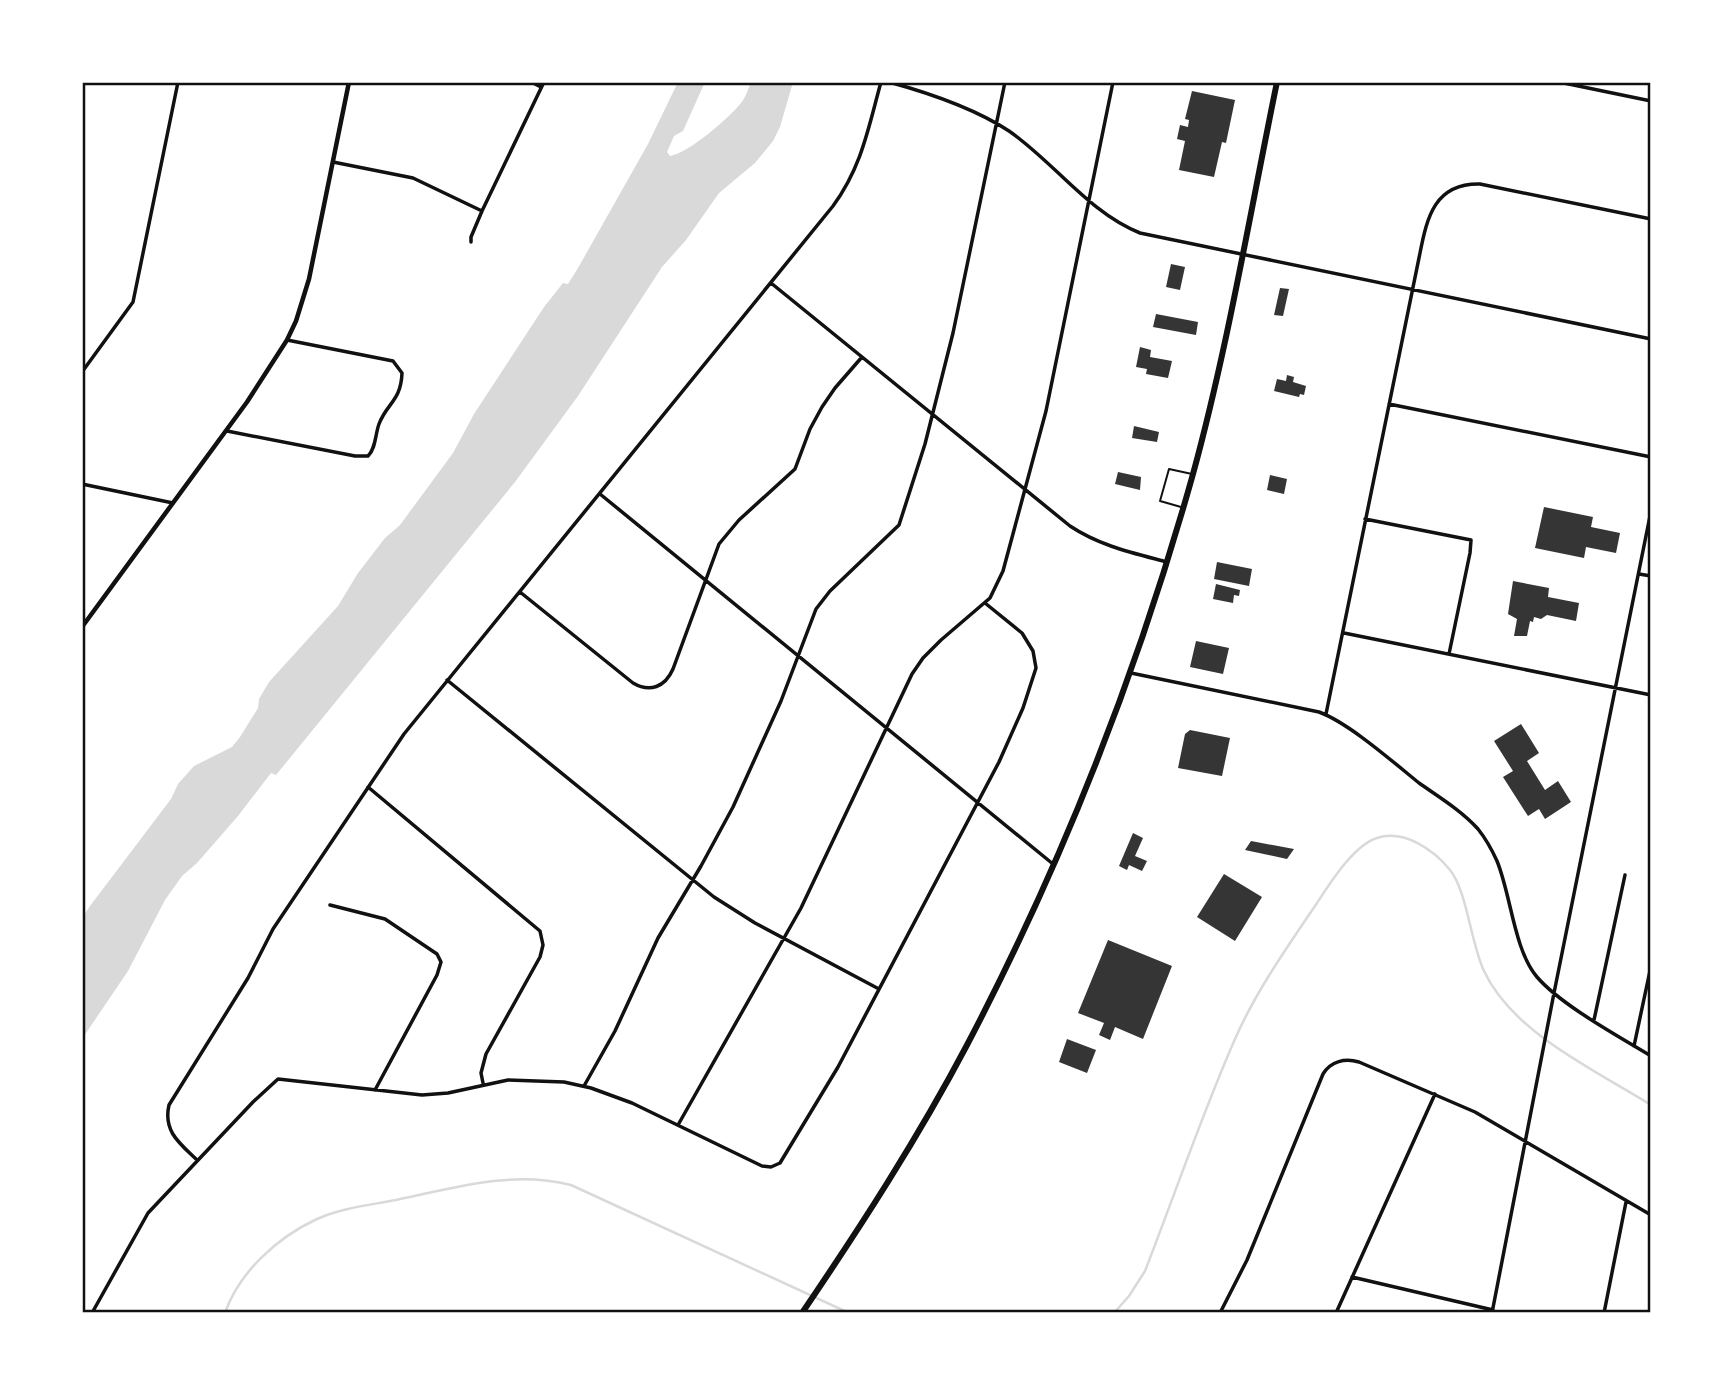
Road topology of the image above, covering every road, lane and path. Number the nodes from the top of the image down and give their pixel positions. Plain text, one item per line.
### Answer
1 (178, 82) edge
2 (349, 82) edge
3 (531, 82) edge
4 (881, 82) edge
5 (889, 82) edge
6 (1005, 82) edge
7 (1113, 82) edge
8 (1277, 82) edge
9 (1559, 82) edge
10 (543, 85) edge
11 (1651, 101) edge
12 (996, 125) junction
13 (332, 162) junction
14 (1089, 199) junction
15 (482, 211) junction
16 (1651, 219) edge
17 (471, 242) dead end
18 (1241, 255) junction
19 (771, 283) junction
20 (1412, 290) junction
21 (1651, 339) edge
22 (287, 340) junction
23 (862, 357) junction
24 (82, 372) edge
25 (1389, 404) junction
26 (933, 415) junction
27 (225, 431) junction
28 (1651, 457) edge
29 (1193, 474) junction
30 (82, 484) edge
31 (1025, 490) junction
32 (600, 494) junction
33 (173, 503) junction
34 (1183, 508) junction
35 (1651, 511) edge
36 (1366, 519) junction
37 (1167, 562) junction
38 (1639, 574) junction
39 (1651, 576) edge
40 (705, 581) junction
41 (520, 592) junction
42 (985, 603) junction
43 (82, 627) edge
44 (1343, 633) junction
45 (1449, 654) junction
46 (798, 656) junction
47 (1131, 673) junction
48 (447, 680) junction
49 (1616, 688) junction
50 (1651, 695) edge
51 (1326, 714) junction
52 (886, 730) junction
53 (368, 788) junction
54 (976, 803) junction
55 (1055, 865) junction
56 (1625, 875) dead end
57 (692, 881) junction
58 (330, 905) dead end
59 (783, 939) junction
60 (1651, 966) edge
61 (879, 989) junction
62 (1554, 993) junction
63 (1594, 1020) junction
64 (1634, 1046) junction
65 (1651, 1056) edge
66 (483, 1083) junction
67 (584, 1086) junction
68 (374, 1090) junction
69 (1435, 1094) junction
70 (678, 1125) junction
71 (1525, 1142) junction
72 (198, 1161) junction
73 (1626, 1202) junction
74 (1651, 1215) edge
75 (1352, 1277) junction
76 (804, 1310) edge
77 (1493, 1312) edge
78 (92, 1313) edge
79 (1220, 1313) edge
80 (1336, 1313) edge
81 (1604, 1313) edge

1 - 24 street
2 - 13 street
3 - 10 street
4 - 19 street
5 - 12 street
6 - 12 street
7 - 14 street
8 - 18 highway
9 - 11 street
10 - 15 street
12 - 14 street
12 - 26 street
13 - 15 street
13 - 22 street
14 - 18 street
14 - 31 street
15 - 17 street
16 - 20 street
18 - 20 street
18 - 29 highway
19 - 23 street
19 - 32 street
20 - 21 street
20 - 25 street
22 - 27 street
22 - 27 street
23 - 26 street
23 - 40 street
25 - 28 street
25 - 36 street
26 - 31 street
26 - 46 street
27 - 33 street
29 - 34 highway
29 - 34 lane
30 - 33 street
31 - 37 street
31 - 42 street
32 - 40 street
32 - 41 street
33 - 43 street
34 - 37 highway
35 - 38 street
36 - 44 street
36 - 45 street
37 - 47 highway
38 - 39 street
38 - 49 street
40 - 41 street
40 - 46 street
41 - 48 street
42 - 52 street
42 - 54 street
44 - 45 street
44 - 51 street
45 - 49 street
46 - 52 street
46 - 57 street
47 - 51 street
47 - 55 highway
48 - 53 street
48 - 57 street
49 - 50 street
49 - 62 street
51 - 62 street
52 - 54 street
52 - 59 street
53 - 66 street
53 - 72 street
54 - 55 street
54 - 61 street
55 - 76 highway
56 - 63 street
57 - 59 street
57 - 67 street
58 - 68 street
59 - 61 street
59 - 70 street
60 - 64 street
61 - 70 street
62 - 63 street
62 - 71 street
63 - 64 street
64 - 65 street
66 - 67 street
66 - 68 street
67 - 70 street
68 - 72 street
69 - 71 street
69 - 75 street
69 - 79 street
71 - 73 street
71 - 77 street
72 - 78 street
73 - 74 street
73 - 81 street
75 - 77 street
75 - 80 street

